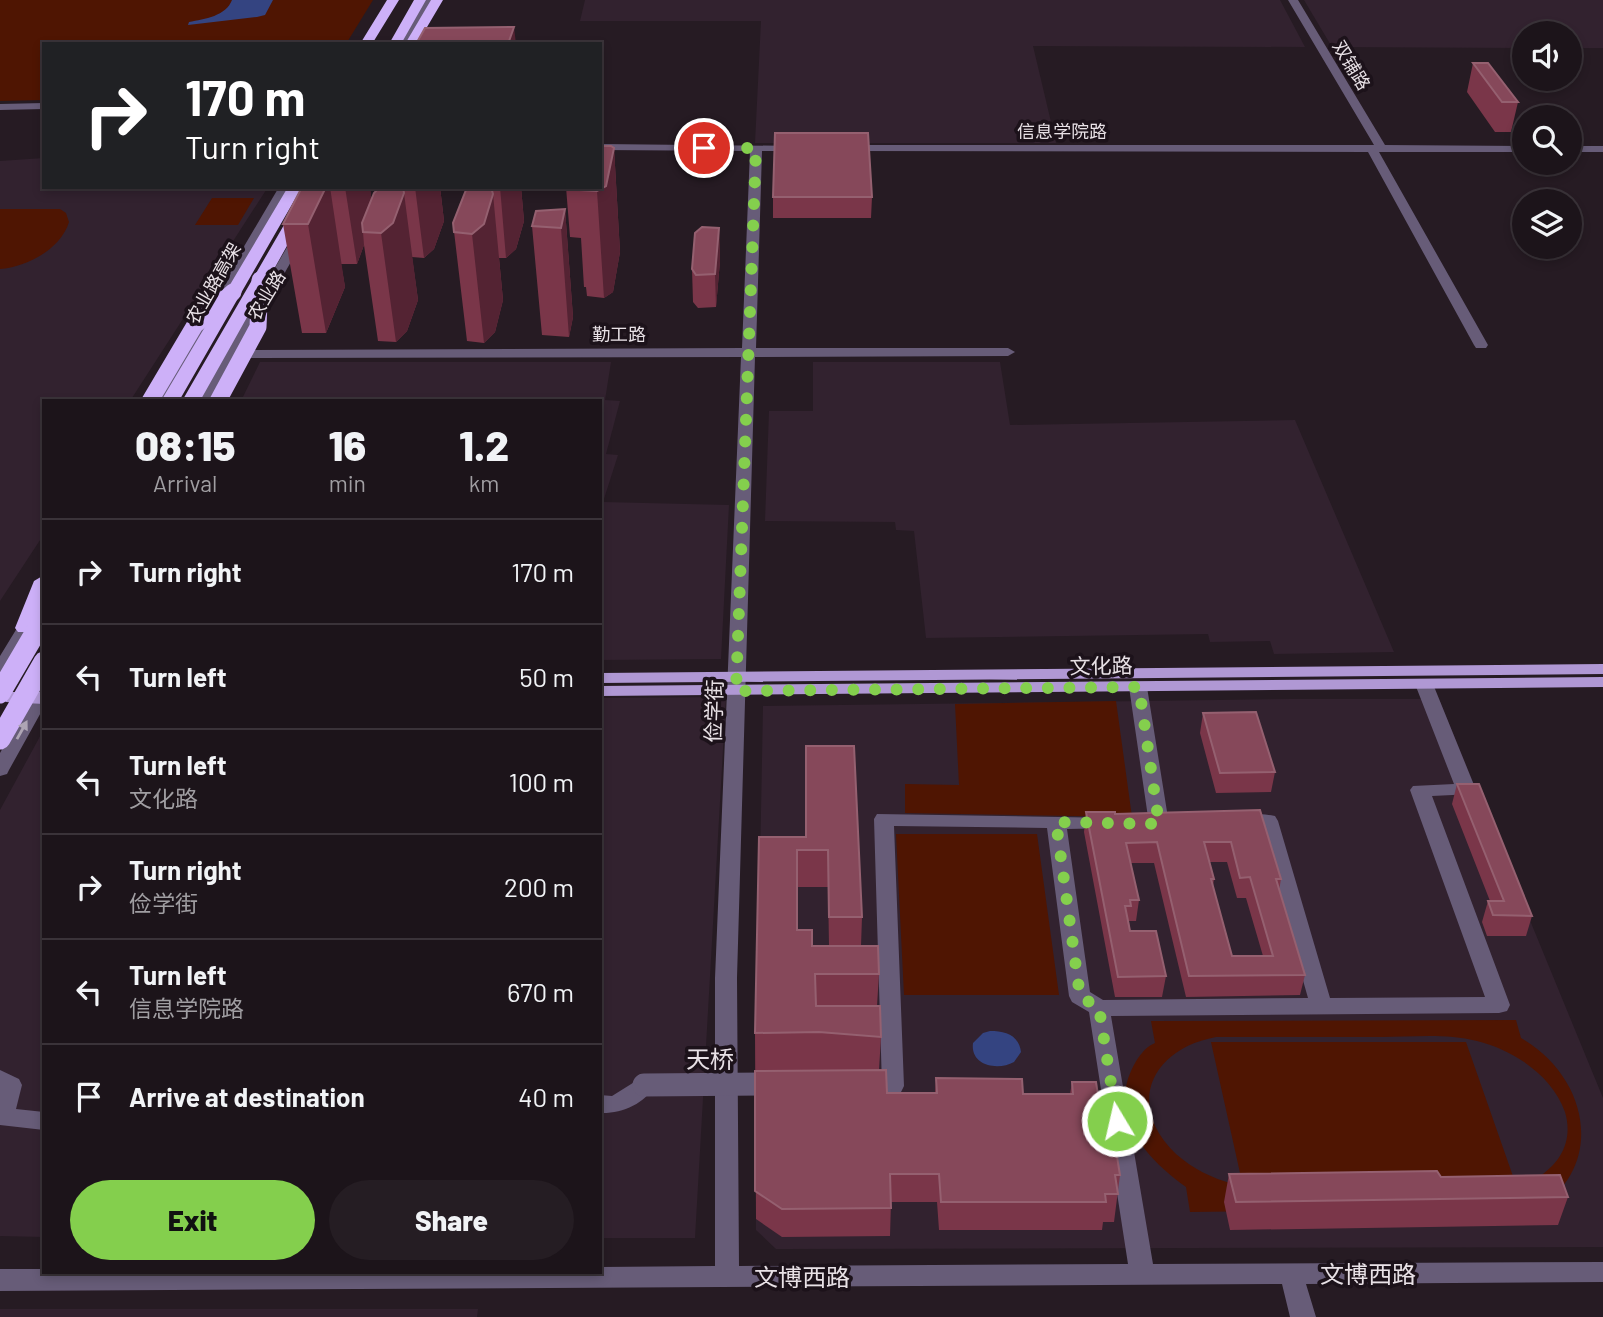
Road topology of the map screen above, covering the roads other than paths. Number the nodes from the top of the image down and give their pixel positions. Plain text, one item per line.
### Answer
1 (396, 0) edge
2 (405, 0) edge
3 (420, 0) edge
4 (430, 0) edge
5 (437, 0) edge
6 (1293, 0) edge
7 (370, 42) edge
8 (380, 42) edge
9 (396, 42) edge
10 (406, 42) edge
11 (412, 42) edge
12 (42, 106) edge
13 (0, 107) edge
14 (602, 147) edge
15 (756, 148) junction
16 (812, 148) edge
17 (826, 148) edge
18 (1376, 148) junction
19 (1512, 149) edge
20 (1582, 149) edge
21 (1603, 149) edge
22 (284, 189) edge
23 (294, 189) edge
24 (312, 189) edge
25 (325, 189) edge
26 (260, 280) junction
27 (233, 292) junction
28 (1481, 345) dead end
29 (1008, 352) dead end
30 (748, 353) junction
31 (231, 355) junction
32 (151, 399) edge
33 (161, 399) edge
34 (171, 399) edge
35 (192, 399) edge
36 (205, 399) edge
37 (219, 399) edge
38 (42, 591) edge
39 (42, 603) edge
40 (35, 623) edge
41 (42, 666) edge
42 (1603, 669) edge
43 (0, 670) edge
44 (602, 678) edge
45 (1603, 682) edge
46 (737, 684) junction
47 (1424, 684) junction
48 (0, 685) edge
49 (1139, 687) junction
50 (602, 691) edge
51 (42, 693) edge
52 (42, 693) edge
53 (42, 695) edge
54 (0, 696) edge
55 (0, 739) edge
56 (0, 770) edge
57 (1056, 822) junction
58 (1227, 822) edge
59 (1321, 1006) junction
60 (1099, 1008) junction
61 (0, 1079) edge
62 (805, 1084) edge
63 (868, 1085) edge
64 (1086, 1096) edge
65 (1113, 1096) junction
66 (602, 1104) edge
67 (42, 1121) edge
68 (1603, 1272) edge
69 (1291, 1273) junction
70 (1142, 1274) junction
71 (727, 1276) junction
72 (0, 1280) edge
73 (1303, 1317) edge

1 - 7 highway
2 - 8 highway
3 - 9 highway
4 - 10 street
5 - 11 highway
6 - 18 street, 双铺路
12 - 13 street
14 - 15 street
15 - 16 street
15 - 30 street, 俭学街
17 - 18 street, 信息学院路
18 - 19 street, 信息学院路
18 - 28 street, 双铺路
20 - 21 street
22 - 33 street, 农业路
23 - 27 highway, 农业路高架
24 - 26 highway, 农业路高架
25 - 31 street, 农业路
26 - 35 highway, 农业路高架
26 - 37 highway, bridge
27 - 32 highway, bridge
27 - 34 highway, 农业路高架
29 - 30 street, 勤工路
30 - 31 street, 勤工路
30 - 46 street, 俭学街
31 - 36 street, 农业路
38 - 40 highway
39 - 40 street
40 - 43 street
40 - 54 highway, bridge
41 - 55 highway, bridge
42 - 46 main road, 文化路
44 - 46 main road, 文化路
45 - 47 main road, 文化路
46 - 49 main road, 文化路
46 - 50 main road, 文化路
46 - 71 street, 俭学街
47 - 49 main road, 文化路
47 - 59 street
48 - 52 main road
49 - 57 street
51 - 54 main road
56 -> 53 street
57 - 60 street
57 - 63 street
58 - 59 street
59 - 60 street
60 - 65 street
61 - 67 street
62 - 66 street, 天桥, bridge
64 - 65 street
65 - 70 street
68 - 69 street, 文博西路
69 - 70 street, 文博西路
69 - 73 street
70 - 71 street, 文博西路
71 - 72 street, 文博西路

